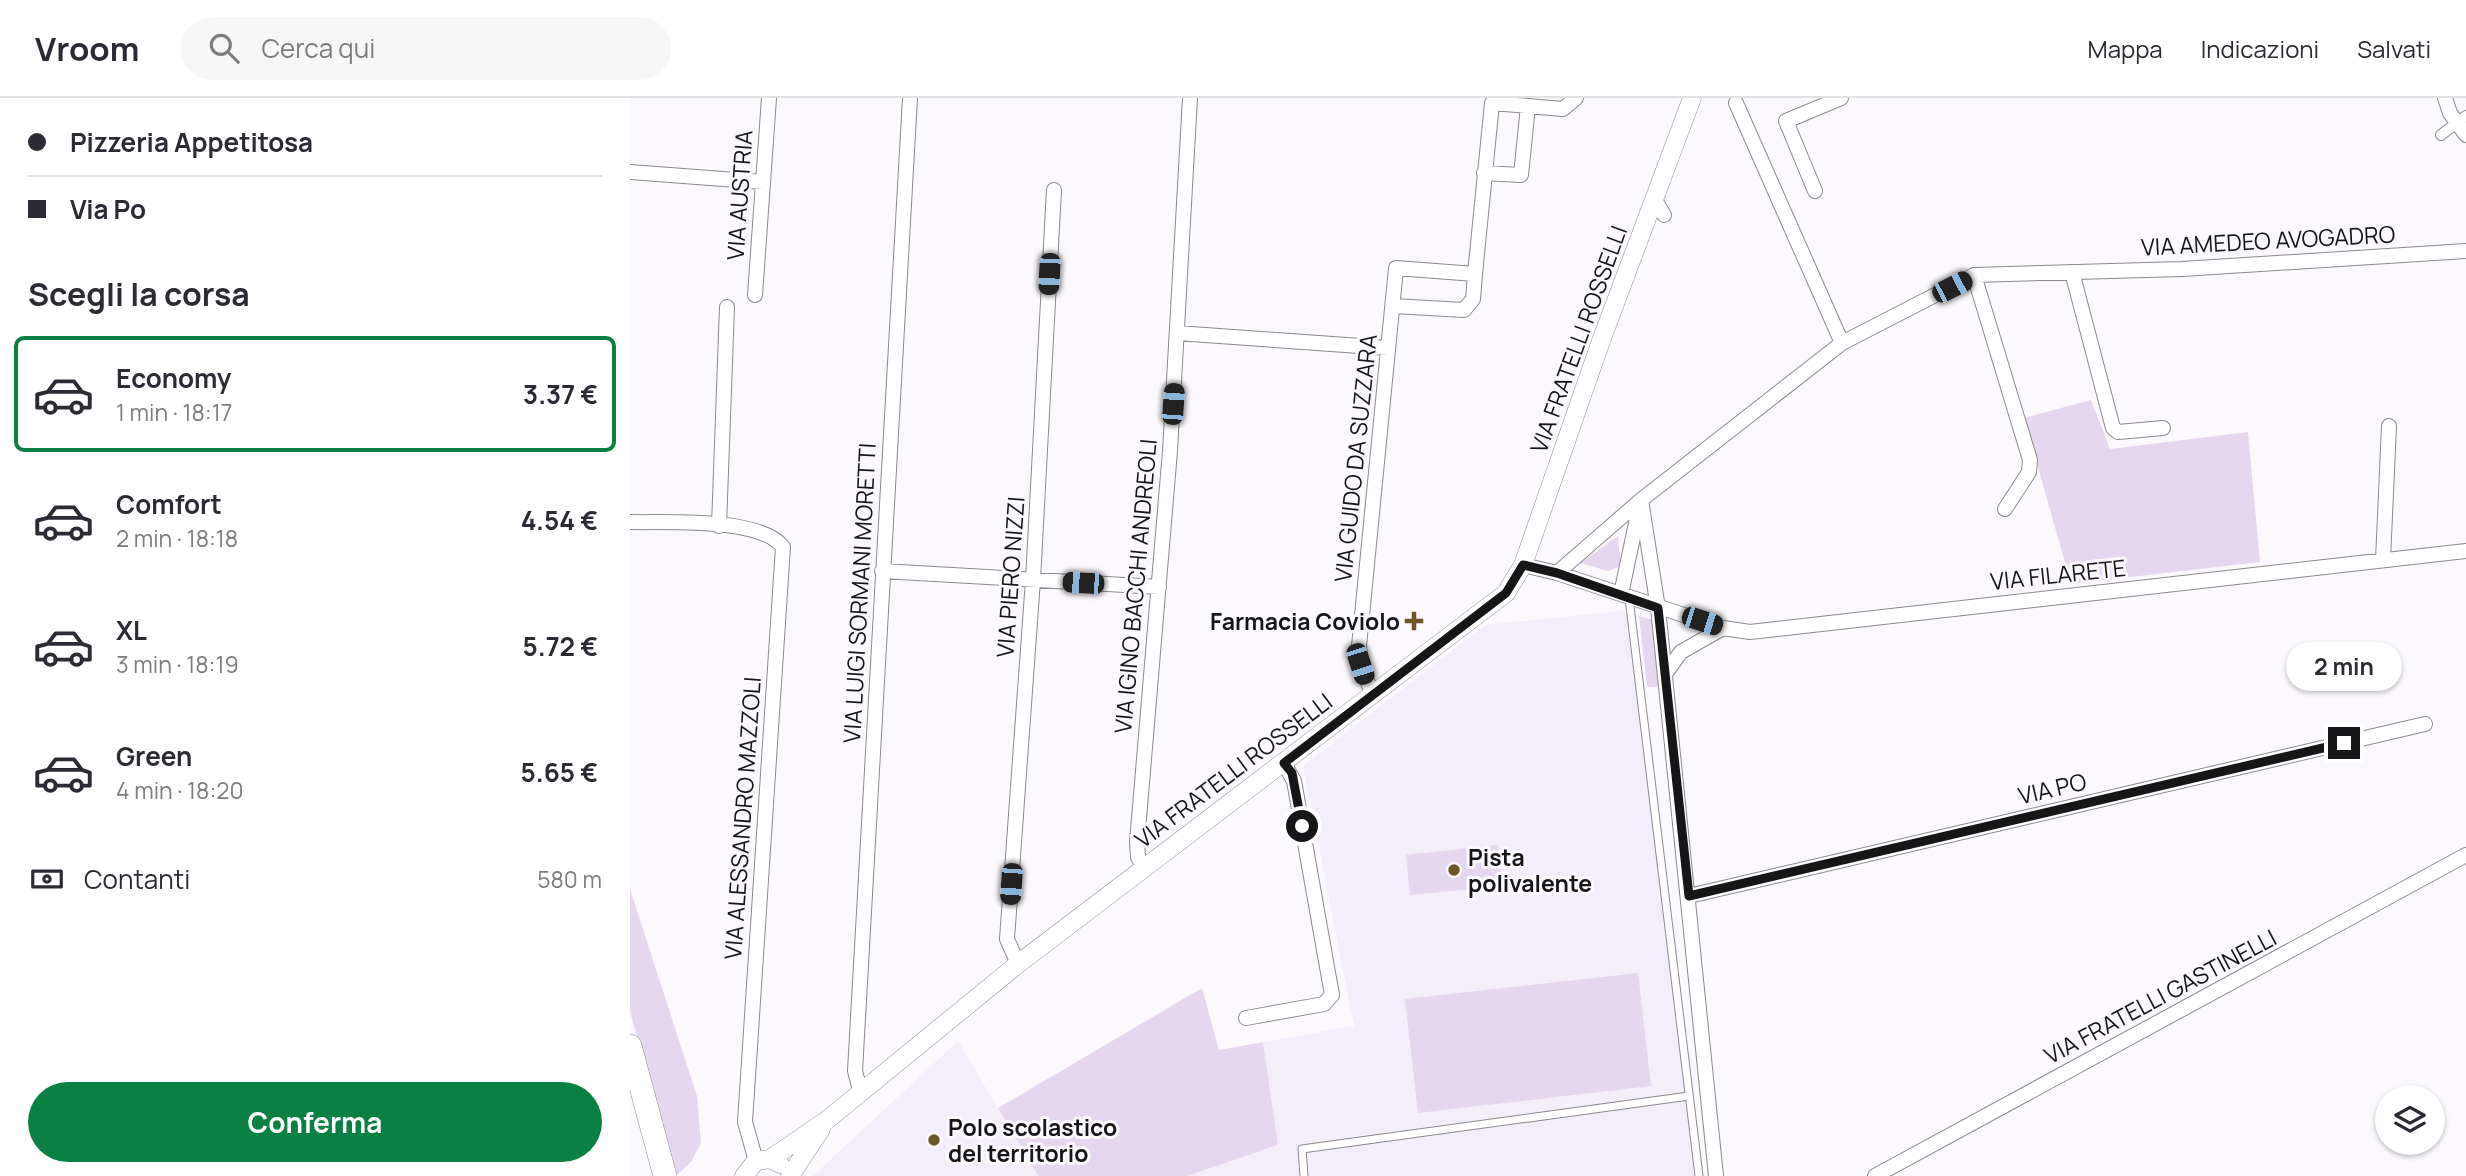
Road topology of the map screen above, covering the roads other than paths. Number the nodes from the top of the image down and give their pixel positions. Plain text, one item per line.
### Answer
1 (769, 98) edge
2 (911, 98) edge
3 (1190, 98) edge
4 (1576, 98) edge
5 (1692, 98) edge
6 (1842, 98) edge
7 (2445, 98) edge
8 (1736, 103) dead end
9 (1528, 106) junction
10 (2461, 119) edge
11 (2441, 135) dead end
12 (2466, 135) edge
13 (630, 172) edge
14 (1485, 173) junction
15 (763, 182) junction
16 (1054, 190) dead end
17 (1815, 191) dead end
18 (2466, 251) edge
19 (2072, 272) junction
20 (1475, 274) junction
21 (1974, 275) junction
22 (755, 295) dead end
23 (1394, 306) junction
24 (727, 307) dead end
25 (1177, 333) junction
26 (1842, 343) junction
27 (1388, 348) junction
28 (2389, 426) dead end
29 (2163, 428) dead end
30 (1641, 500) junction
31 (2005, 509) dead end
32 (630, 522) edge
33 (719, 526) junction
34 (2466, 551) edge
35 (2383, 560) junction
36 (1523, 565) junction
37 (882, 571) junction
38 (1557, 573) junction
39 (1033, 580) junction
40 (1159, 587) junction
41 (1625, 596) junction
42 (1658, 608) junction
43 (1723, 628) junction
44 (1665, 674) junction
45 (1373, 695) junction
46 (2425, 724) dead end
47 (1284, 763) junction
48 (2466, 855) edge
49 (1143, 867) junction
50 (1689, 896) junction
51 (1018, 964) junction
52 (1246, 1018) dead end
53 (630, 1046) edge
54 (860, 1090) junction
55 (1689, 1096) junction
56 (827, 1120) junction
57 (751, 1169) edge
58 (665, 1176) edge
59 (789, 1176) edge
60 (1304, 1176) edge
61 (1699, 1176) edge
62 (1716, 1176) edge
63 (1875, 1176) edge

1 - 15 street, VIA AUSTRIA
2 - 37 street, VIA LUIGI SORMANI MORETTI
3 - 25 street, VIA IGINO BACCHI ANDREOLI
4 - 9 street, VIA GUIDO DA SUZZARA
5 - 36 street, VIA FRATELLI ROSSELLI
6 - 17 street
7 - 10 street
8 - 26 street
9 - 14 street
9 - 14 street, VIA GUIDO DA SUZZARA
10 - 11 street
10 - 12 street
13 - 15 street
14 - 20 street, VIA GUIDO DA SUZZARA
15 - 22 street, VIA AUSTRIA
16 - 39 street, VIA PIERO NIZZI
18 - 19 street, VIA AMEDEO AVOGADRO
19 - 21 street, VIA AMEDEO AVOGADRO
19 - 29 street
20 - 23 street, VIA GUIDO DA SUZZARA
20 - 23 street, VIA GUIDO DA SUZZARA
21 - 26 street, VIA AMEDEO AVOGADRO
21 - 31 street
23 - 27 street, VIA GUIDO DA SUZZARA
24 - 33 street
25 - 27 street
25 - 40 street, VIA IGINO BACCHI ANDREOLI
26 - 30 street, VIA AMEDEO AVOGADRO
27 - 45 street, VIA GUIDO DA SUZZARA
28 - 35 street
30 - 38 street, VIA AMEDEO AVOGADRO
30 - 41 street
30 - 42 street
32 - 33 street, VIA ALESSANDRO MAZZOLI
33 - 57 street, VIA ALESSANDRO MAZZOLI
34 - 35 street, VIA FILARETE
35 - 43 street, VIA FILARETE
36 - 38 street
36 - 45 street, VIA FRATELLI ROSSELLI
37 - 39 street
37 - 54 street, VIA LUIGI SORMANI MORETTI
38 - 41 street
39 - 40 street
39 - 51 street, VIA PIERO NIZZI
40 - 49 street, VIA IGINO BACCHI ANDREOLI
41 - 42 street
41 - 55 lane
42 - 43 street, VIA FILARETE
42 - 44 street
43 - 44 street
44 - 50 street
45 - 47 street, VIA FRATELLI ROSSELLI
46 - 50 street, VIA PO
47 - 49 street, VIA FRATELLI ROSSELLI
47 - 52 street
48 - 63 street, VIA FRATELLI GASTINELLI
49 - 51 street, VIA FRATELLI ROSSELLI
50 - 62 street
51 - 54 street, VIA FRATELLI ROSSELLI
53 - 58 main road
54 - 56 street, VIA FRATELLI ROSSELLI
55 - 60 lane
55 - 61 lane
56 - 57 street, VIA FRATELLI ROSSELLI
56 - 59 street, VIA FRATELLI ROSSELLI
57 - 59 street

